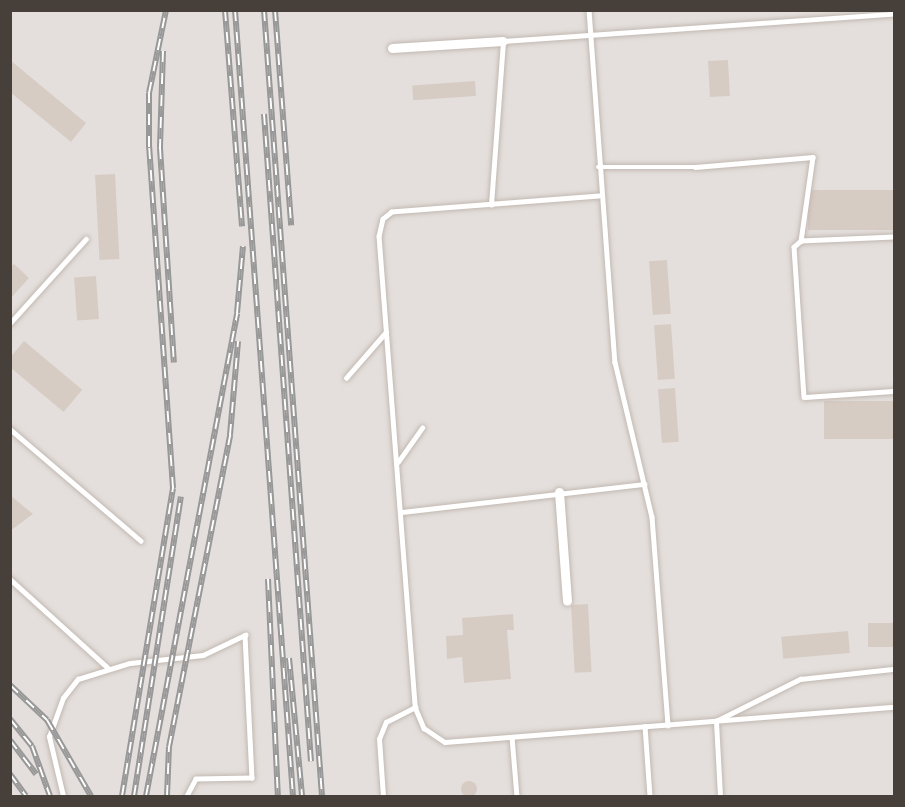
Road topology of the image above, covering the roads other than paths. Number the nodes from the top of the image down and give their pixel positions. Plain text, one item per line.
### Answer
1 (589, 10) edge
2 (894, 14) edge
3 (591, 39) junction
4 (503, 41) junction
5 (392, 48) dead end
6 (598, 167) junction
7 (600, 196) junction
8 (491, 205) junction
9 (894, 237) edge
10 (86, 239) dead end
11 (801, 241) junction
12 (10, 323) edge
13 (387, 330) junction
14 (346, 378) dead end
15 (894, 391) edge
16 (422, 428) dead end
17 (10, 429) edge
18 (398, 462) junction
19 (644, 484) junction
20 (559, 492) junction
21 (402, 512) junction
22 (141, 541) dead end
23 (10, 579) edge
24 (567, 602) dead end
25 (108, 668) junction
26 (894, 669) edge
27 (415, 707) junction
28 (894, 707) edge
29 (716, 721) junction
30 (668, 725) junction
31 (645, 726) junction
32 (512, 737) junction
33 (63, 796) edge
34 (187, 796) edge
35 (383, 796) edge
36 (517, 796) edge
37 (650, 796) edge
38 (720, 796) edge

1 - 3 lane
2 - 3 lane
3 - 4 lane
3 - 6 lane
4 - 5 street
4 - 8 lane
6 - 7 lane
6 - 11 lane
7 - 8 lane
7 - 19 lane
8 - 13 lane
9 - 11 lane
10 - 12 lane
11 - 15 lane
13 - 14 lane
13 - 18 lane
16 - 18 lane
17 - 22 lane
18 - 21 lane
19 - 20 lane
19 - 30 lane
20 - 21 lane
20 - 24 street
21 - 27 lane
23 - 25 lane
25 - 33 lane
25 - 34 lane
26 - 29 lane
27 - 32 lane
27 - 35 lane
28 - 29 lane
29 - 30 lane
29 - 38 lane
30 - 31 lane
31 - 32 lane
31 - 37 lane
32 - 36 lane

